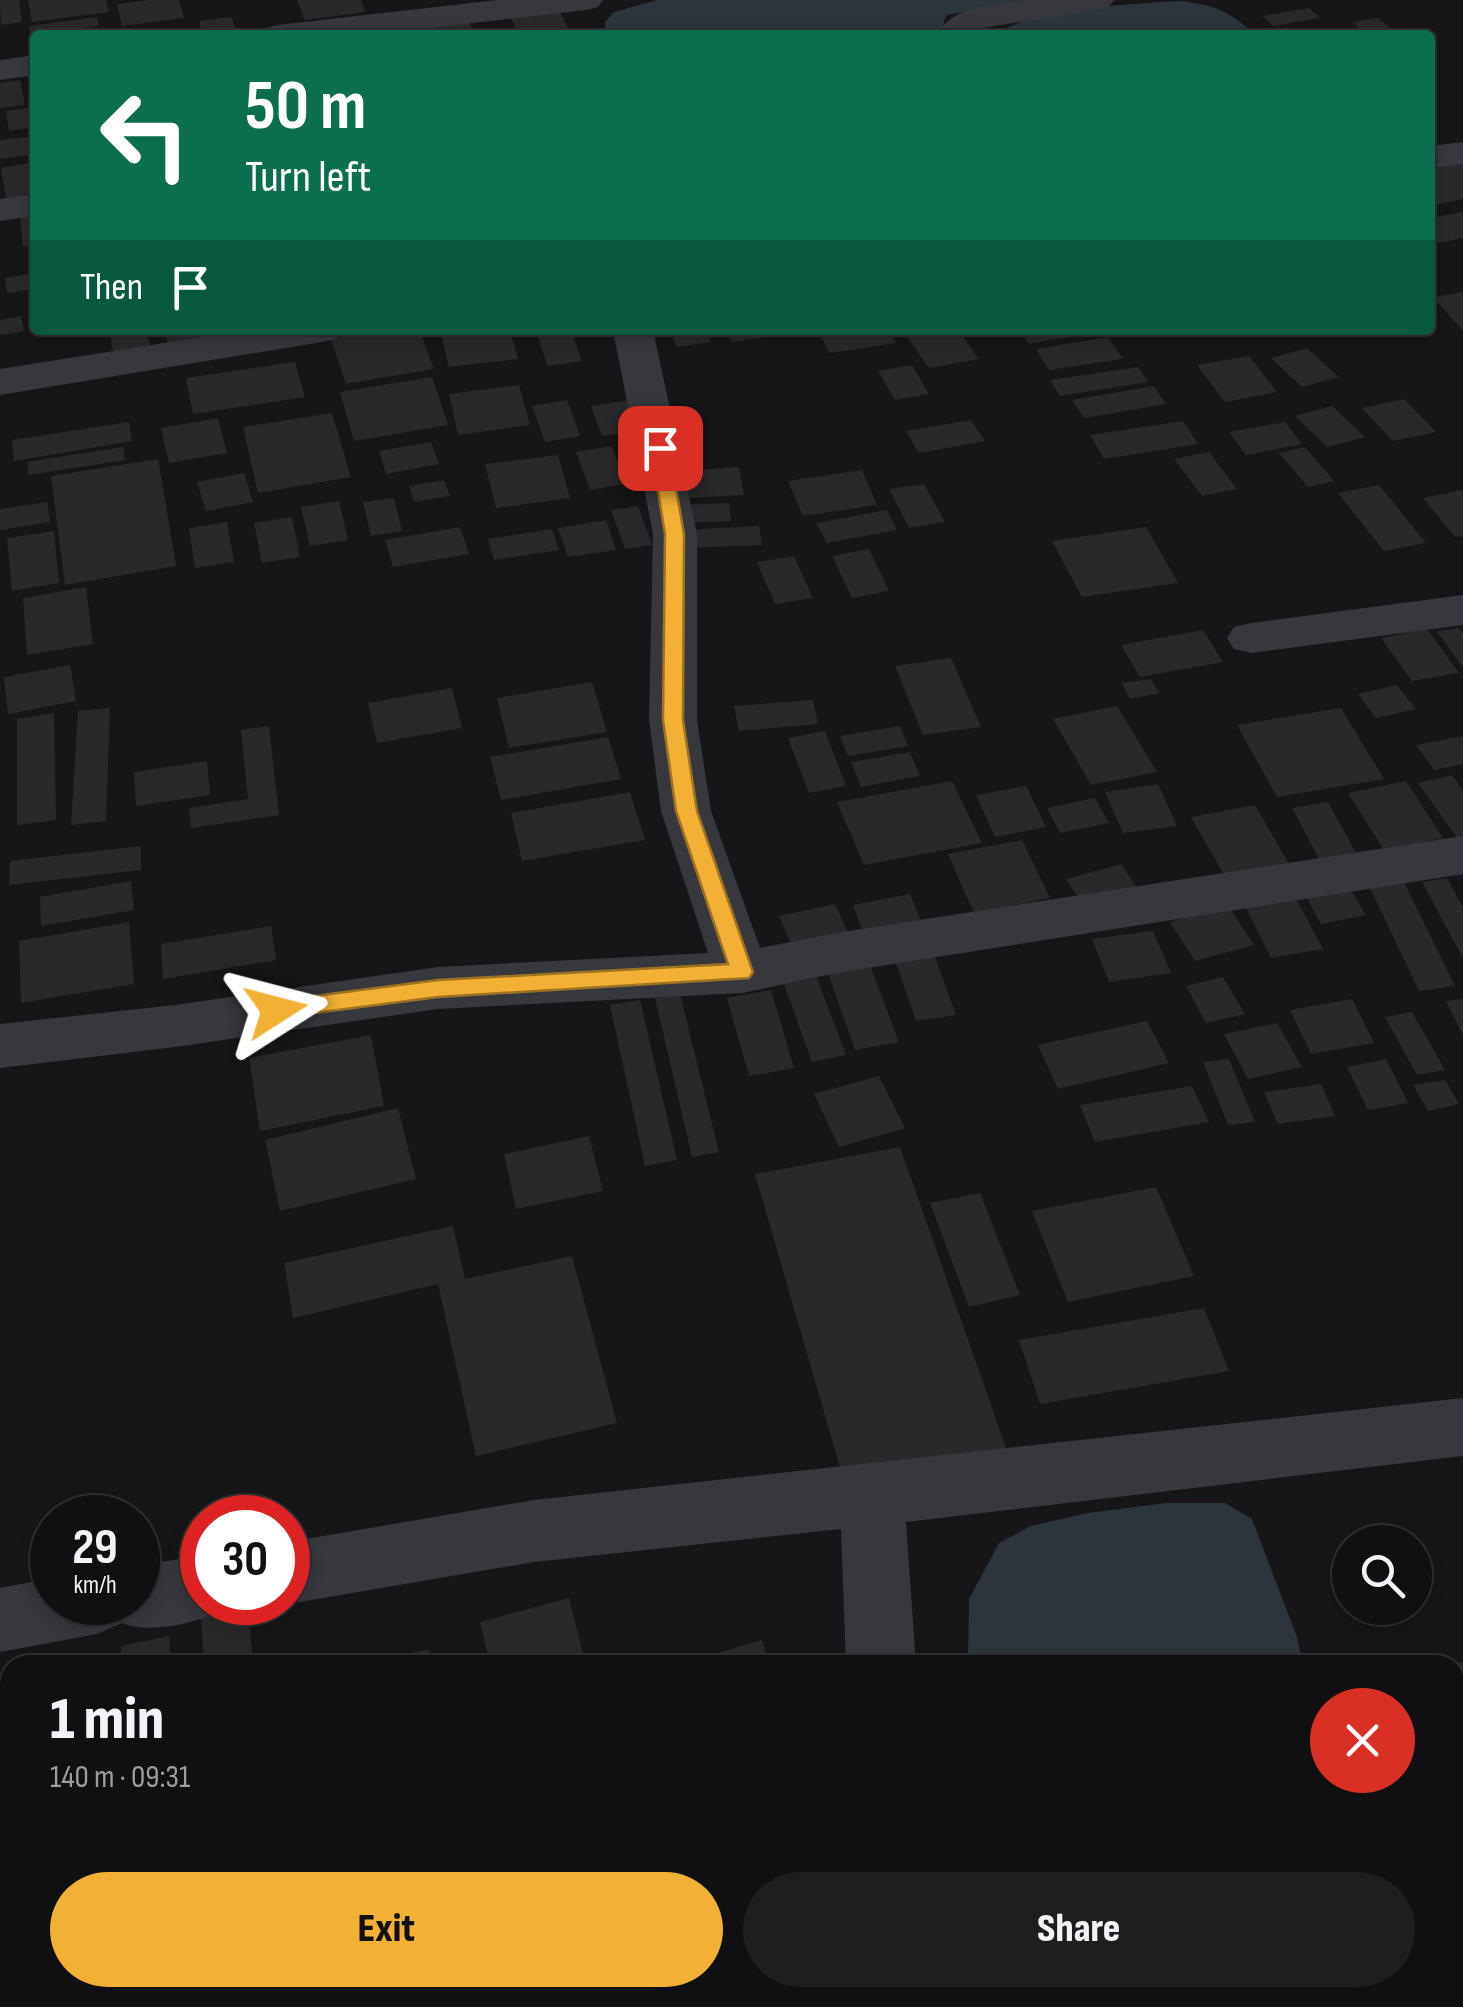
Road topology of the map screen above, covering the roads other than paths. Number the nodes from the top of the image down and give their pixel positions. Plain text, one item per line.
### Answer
1 (586, 0) edge
2 (1098, 0) edge
3 (322, 30) edge
4 (956, 30) edge
5 (30, 66) edge
6 (0, 70) edge
7 (1463, 153) edge
8 (1435, 156) edge
9 (30, 206) edge
10 (0, 210) edge
11 (291, 335) edge
12 (634, 335) edge
13 (0, 382) edge
14 (1463, 610) edge
15 (1251, 638) dead end
16 (1463, 855) edge
17 (742, 972) junction
18 (0, 1046) edge
19 (1463, 1427) edge
20 (872, 1496) junction
21 (310, 1569) edge
22 (30, 1614) edge
23 (0, 1620) edge
24 (880, 1655) edge

1 - 3 street
2 - 4 street
5 - 6 street
7 - 8 street
9 - 10 street
11 - 13 street
12 - 17 street
14 - 15 street
16 - 17 street
17 - 18 street
19 - 20 street
20 - 21 street
20 - 24 street
22 - 23 street

